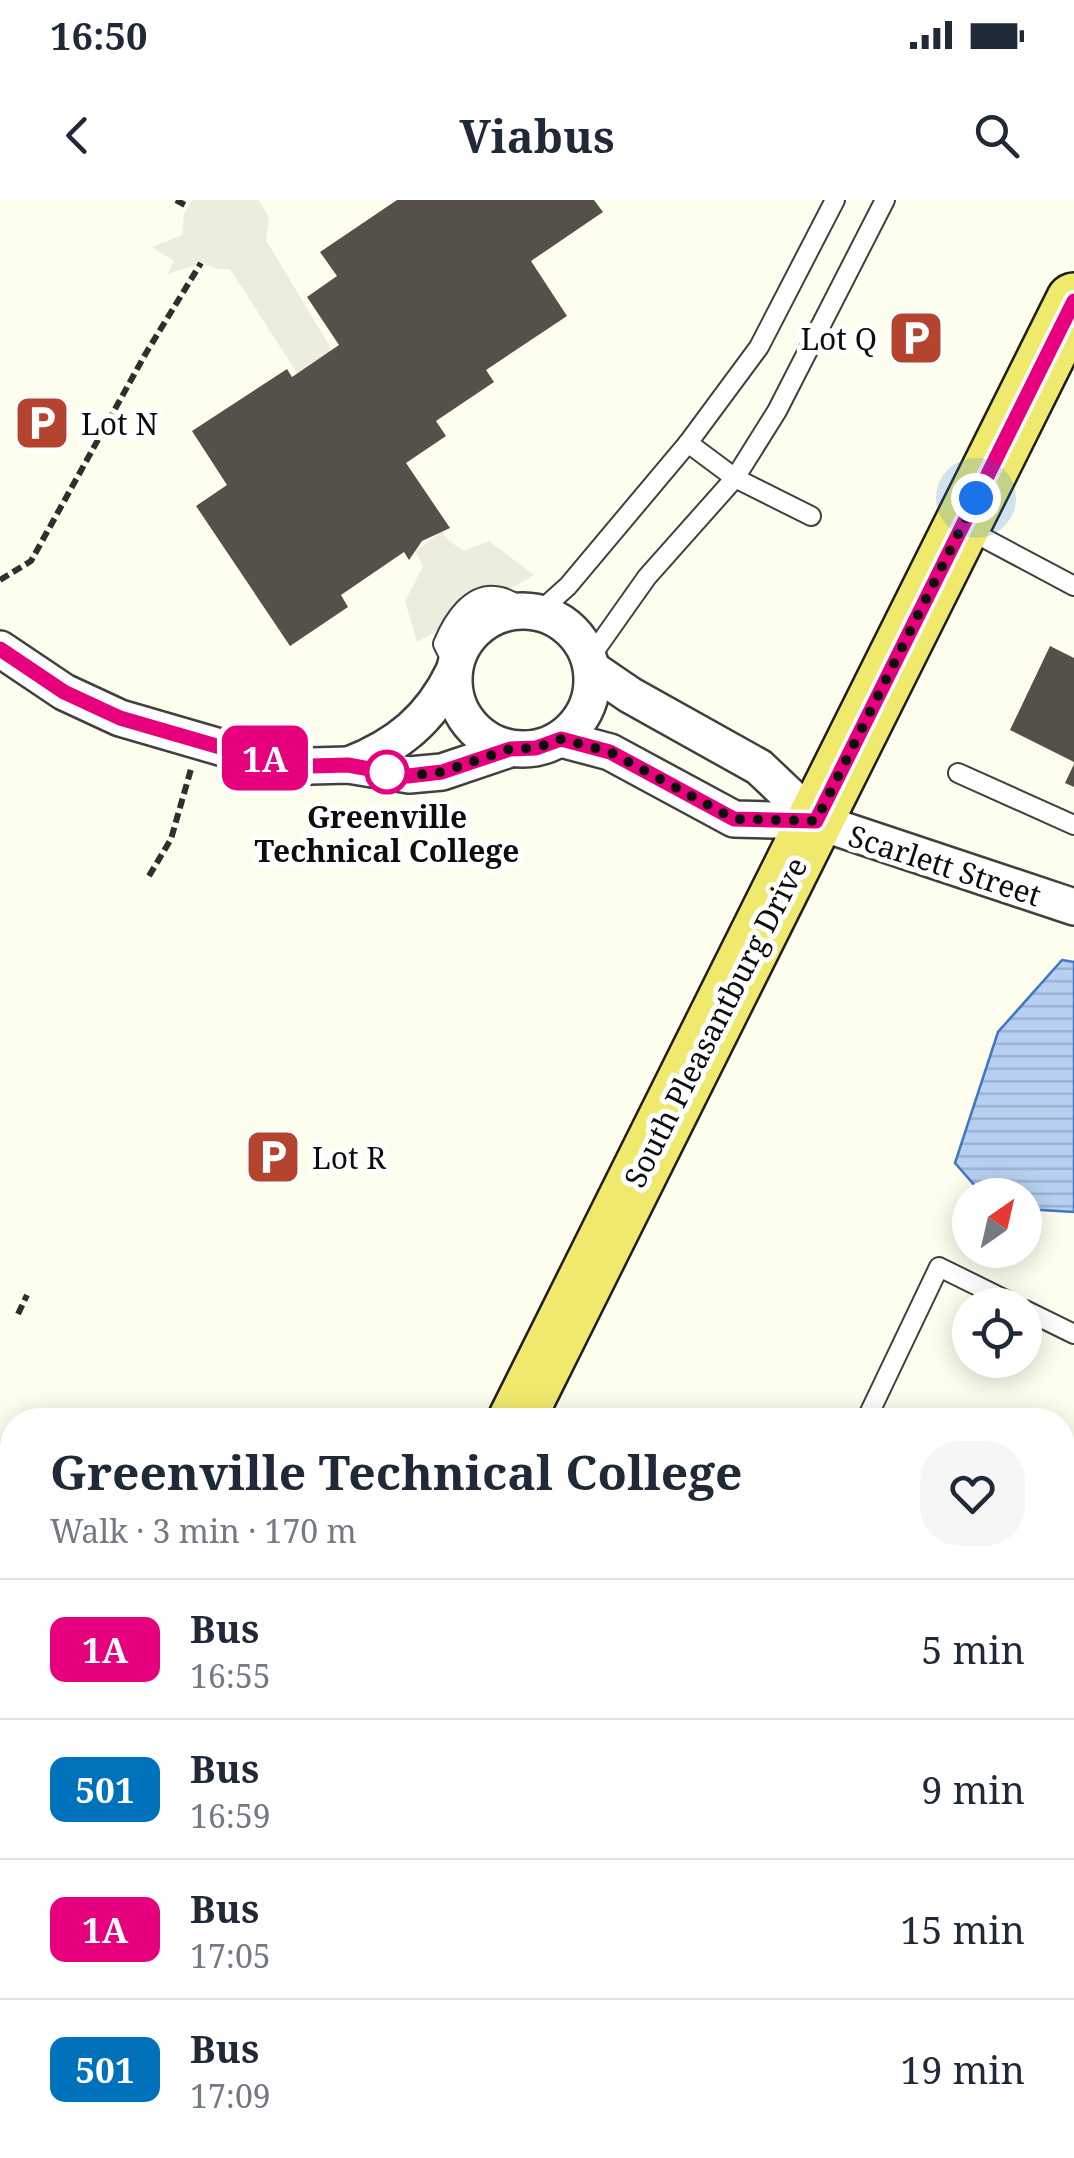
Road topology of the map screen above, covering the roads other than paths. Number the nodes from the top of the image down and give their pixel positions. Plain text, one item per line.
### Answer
1 (835, 200) edge
2 (885, 200) edge
3 (1074, 301) edge
4 (688, 443) junction
5 (735, 478) junction
6 (811, 516) dead end
7 (962, 526) junction
8 (1074, 586) edge
9 (534, 612) junction
10 (0, 649) edge
11 (590, 664) junction
12 (454, 668) junction
13 (561, 739) junction
14 (510, 749) junction
15 (348, 765) junction
16 (958, 773) dead end
17 (816, 821) junction
18 (1074, 825) edge
19 (1074, 908) edge
20 (982, 1288) edge
21 (1042, 1318) edge
22 (1074, 1334) edge
23 (522, 1408) edge
24 (872, 1408) edge

1 - 4 lane
2 - 5 lane
3 - 7 main road, South Pleasantburg Drive
4 - 5 lane
4 - 9 lane
5 - 6 lane
5 - 11 lane
7 - 8 lane
7 - 17 main road, South Pleasantburg Drive
9 - 11 street
9 - 12 street
10 - 15 street
11 - 13 street
11 - 17 street
12 - 14 street
12 - 15 street
13 - 14 street
13 - 17 street
14 - 15 street
16 - 18 lane
17 - 19 street, Scarlett Street
17 - 23 main road, South Pleasantburg Drive
20 - 24 lane
21 - 22 lane

